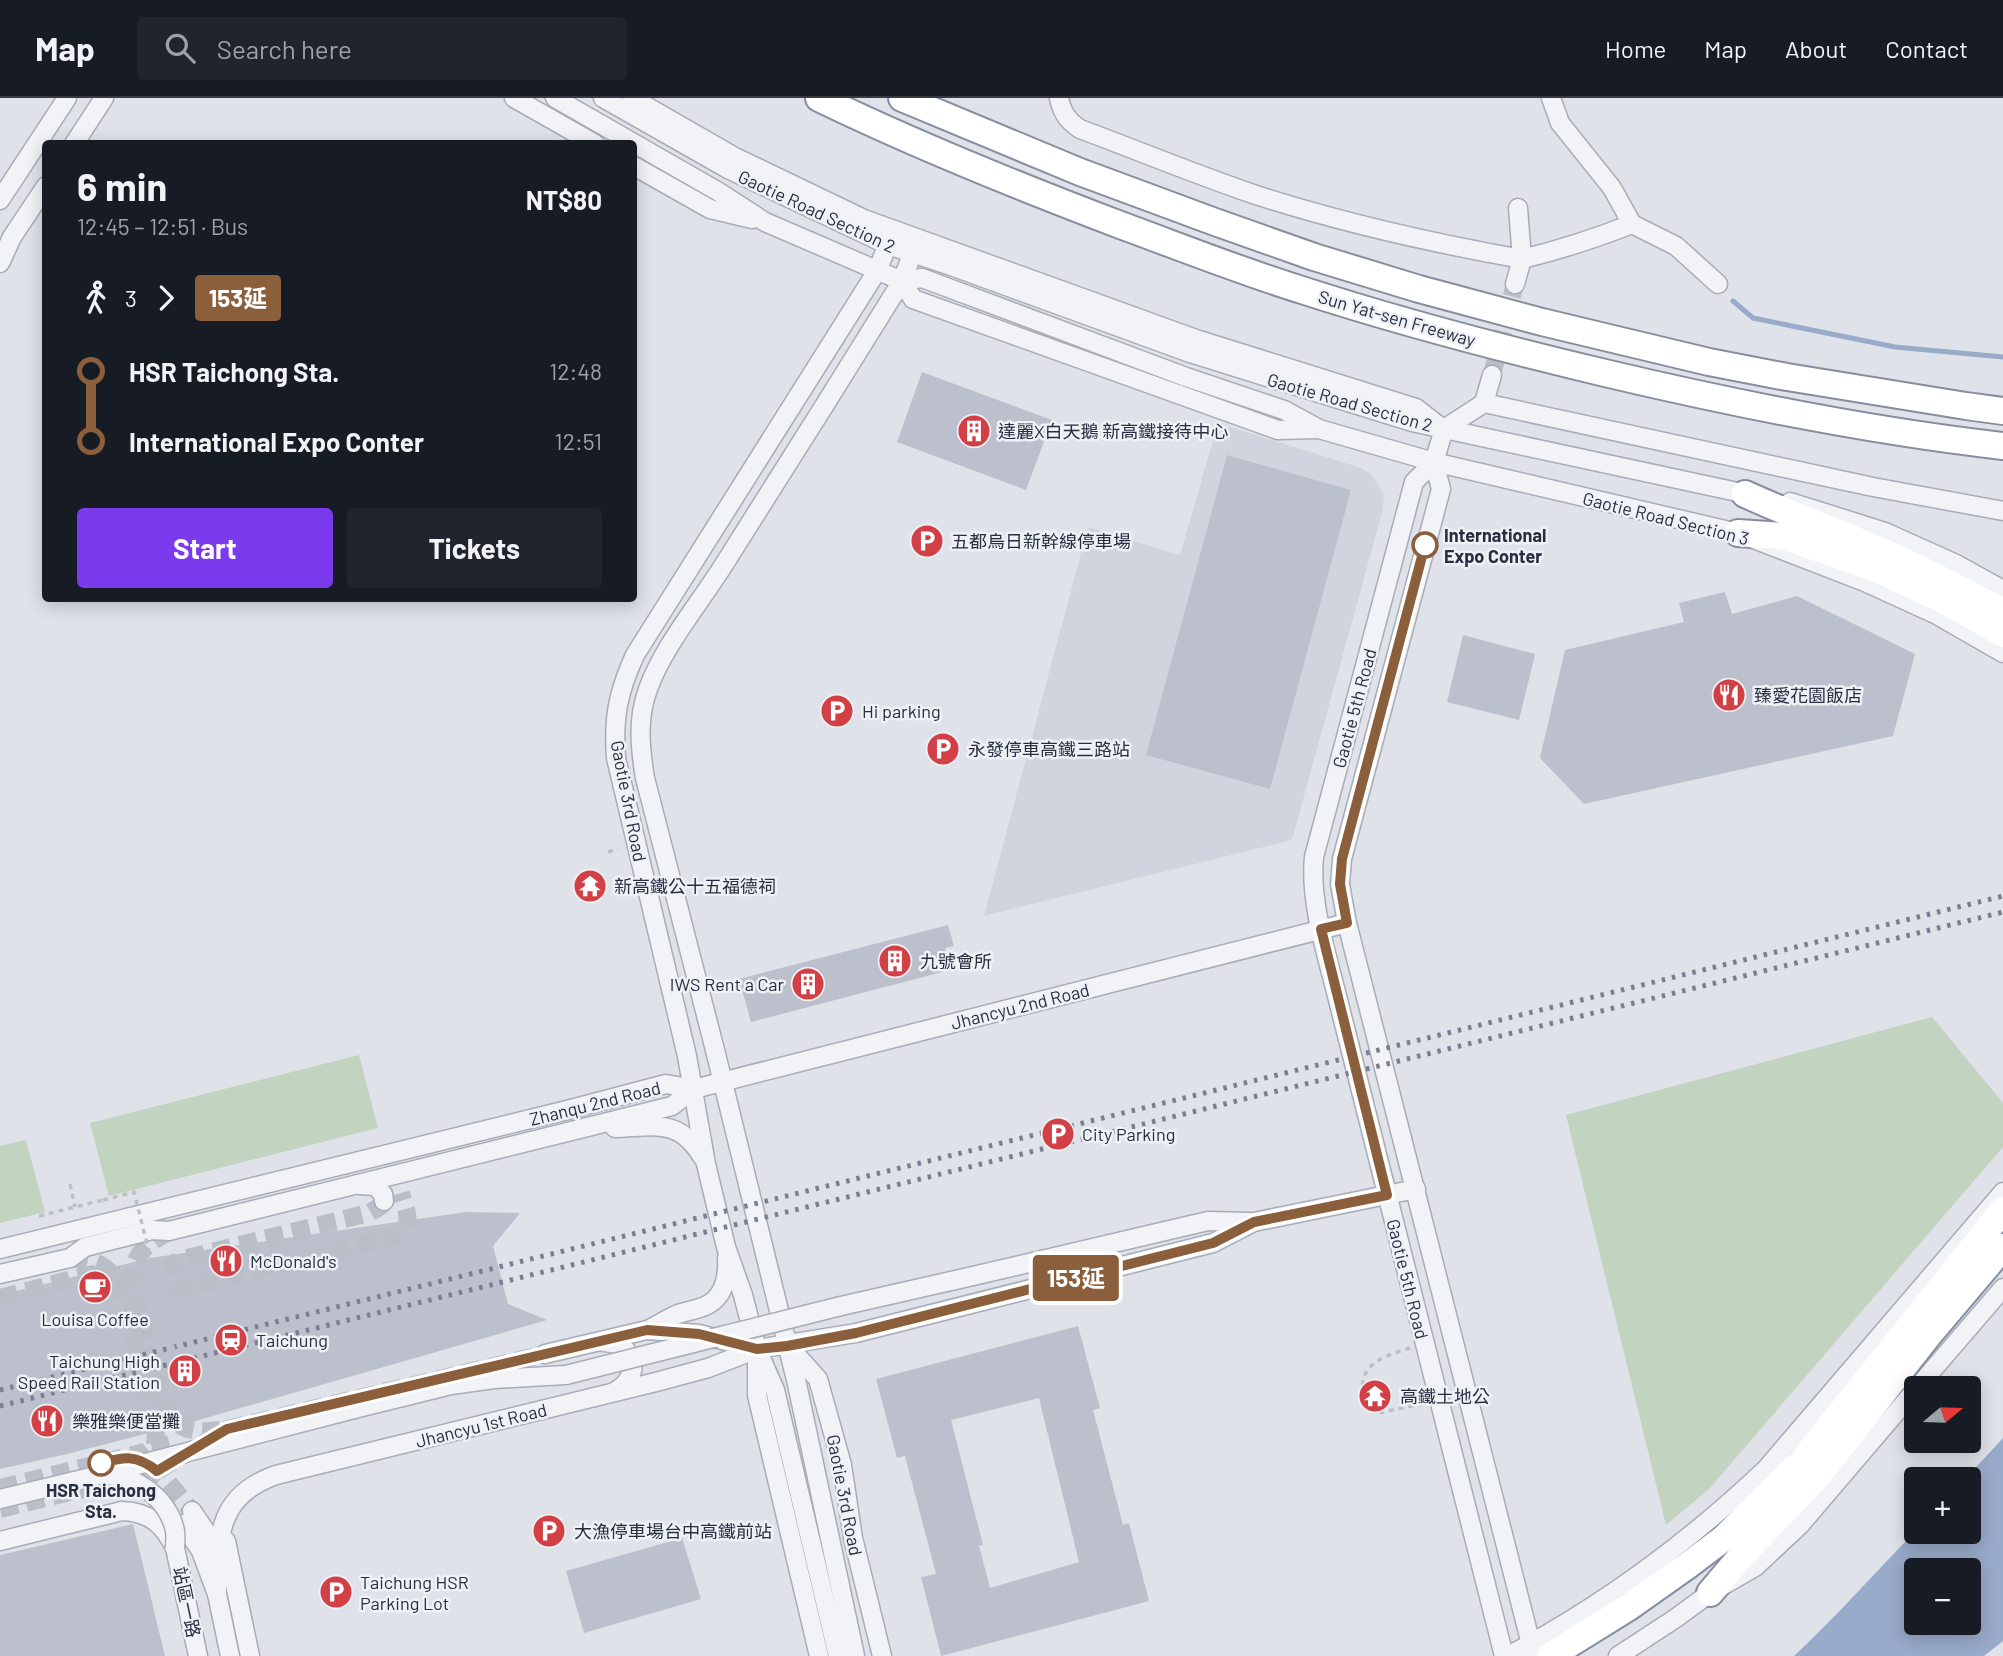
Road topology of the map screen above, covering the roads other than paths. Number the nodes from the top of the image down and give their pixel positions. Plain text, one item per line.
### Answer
1 (67, 98) edge
2 (104, 98) edge
3 (514, 98) edge
4 (555, 98) edge
5 (603, 98) edge
6 (632, 98) edge
7 (819, 98) edge
8 (902, 98) edge
9 (1059, 98) edge
10 (1551, 98) edge
11 (77, 140) edge
12 (588, 140) edge
13 (628, 140) edge
14 (637, 145) edge
15 (637, 168) edge
16 (42, 192) edge
17 (0, 200) edge
18 (1518, 208) dead end
19 (765, 222) junction
20 (1632, 223) junction
21 (891, 237) junction
22 (6, 242) edge
23 (915, 246) junction
24 (1522, 259) junction
25 (0, 264) edge
26 (877, 271) junction
27 (902, 281) junction
28 (1515, 284) tunnel mouth
29 (1718, 284) dead end
30 (1492, 375) tunnel mouth
31 (1483, 403) junction
32 (2003, 411) edge
33 (1444, 429) junction
34 (2003, 446) edge
35 (1434, 462) junction
36 (1745, 494) junction
37 (2003, 511) edge
38 (1738, 533) junction
39 (2003, 590) edge
40 (2003, 612) edge
41 (2003, 634) edge
42 (2003, 653) edge
43 (1347, 923) junction
44 (1321, 929) junction
45 (722, 1082) junction
46 (694, 1088) junction
47 (581, 1129) junction
48 (706, 1164) junction
49 (411, 1171) junction
50 (360, 1185) junction
51 (1416, 1189) junction
52 (2003, 1192) edge
53 (401, 1193) tunnel mouth
54 (1387, 1195) junction
55 (384, 1201) dead end
56 (2003, 1210) edge
57 (1254, 1222) junction
58 (726, 1247) junction
59 (2003, 1247) edge
60 (0, 1250) edge
61 (0, 1274) edge
62 (2003, 1288) edge
63 (1923, 1326) junction
64 (647, 1330) junction
65 (596, 1342) junction
66 (787, 1346) junction
67 (757, 1349) junction
68 (545, 1354) tunnel mouth
69 (1927, 1376) edge
70 (611, 1393) junction
71 (1904, 1403) edge
72 (95, 1476) junction
73 (0, 1499) edge
74 (224, 1524) junction
75 (0, 1541) edge
76 (176, 1548) junction
77 (219, 1549) junction
78 (236, 1589) junction
79 (1710, 1593) junction
80 (217, 1594) junction
81 (1538, 1652) edge
82 (198, 1656) edge
83 (230, 1656) edge
84 (250, 1656) edge
85 (819, 1656) edge
86 (838, 1656) edge
87 (855, 1656) edge
88 (881, 1656) edge
89 (1506, 1656) edge
90 (1618, 1656) edge

1 - 17 street
2 - 11 street
3 - 12 street
4 - 13 street, Gaotie Road Section 2
5 - 21 street, Gaotie Road Section 2
6 - 21 street, Gaotie Road Section 2
7 - 34 highway, Sun Yat-sen Freeway
8 - 32 highway, Sun Yat-sen Freeway
9 - 24 street
10 - 20 street
14 - 19 street, Gaotie Road Section 2
15 - 19 street, Gaotie Road Section 2
16 - 22 street
18 - 24 street
19 - 26 street, Gaotie Road Section 2
20 - 24 street
20 - 29 street
21 - 23 street, Gaotie Road Section 2
21 - 26 street, Gaotie 3rd Road
22 - 25 street
23 - 27 street, Gaotie 3rd Road
23 - 33 street, Gaotie Road Section 2
24 - 28 street
26 - 27 street, Gaotie Road Section 2
26 - 46 street, Gaotie 3rd Road
27 - 35 street, Gaotie Road Section 2
27 - 45 street, Gaotie 3rd Road
30 - 31 street
31 - 33 street
31 - 37 street
33 - 35 street, Gaotie 5th Road
33 - 36 street
35 - 38 street, Gaotie Road Section 3
35 - 43 street, Gaotie 5th Road
35 - 44 street, Gaotie 5th Road
36 - 39 street
36 - 40 highway
38 - 41 highway
38 - 42 street, Gaotie Road Section 3
43 - 44 street, Jhancyu 2nd Road
43 - 51 street, Gaotie 5th Road
44 - 45 street, Jhancyu 2nd Road
44 - 54 street, Gaotie 5th Road
45 - 46 street, Jhancyu 2nd Road
45 - 66 street, Gaotie 3rd Road
46 - 47 street, Zhanqu 2nd Road
46 - 48 street, Gaotie 3rd Road
46 - 60 street, Zhanqu 2nd Road
47 - 48 street
47 - 49 street, Zhanqu 2nd Road
48 - 58 street, Gaotie 3rd Road
49 - 50 street, Zhanqu 2nd Road
49 - 53 street
50 - 55 street
50 - 61 street, Zhanqu 2nd Road
51 - 54 street, Jhancyu 1st Road
51 - 81 street, Gaotie 5th Road
52 - 81 street
54 - 57 street, Jhancyu 1st Road
54 - 89 street, Gaotie 5th Road
56 - 63 highway
57 - 66 street, Jhancyu 1st Road
57 - 72 street, bridge
58 - 64 street
58 - 67 street, Gaotie 3rd Road
59 - 63 highway
62 - 69 street
63 - 79 highway
63 - 81 highway
64 - 65 street, Jhancyu 1st Road
64 - 67 street, Jhancyu 1st Road
65 - 68 street, Jhancyu 1st Road
65 - 70 street
66 - 67 street, Jhancyu 1st Road
66 - 87 street, Gaotie 3rd Road
66 - 88 street, Gaotie 3rd Road
67 - 70 street, Jhancyu 1st Road
67 - 85 street, Gaotie 3rd Road
67 - 86 street, Gaotie 3rd Road
70 - 74 street, Jhancyu 1st Road
71 - 79 street
72 - 73 street, bridge
72 - 76 street, 站區一路, bridge
74 - 77 street, Jhancyu 1st Road
74 - 78 street
75 - 76 street, 站區一路
76 - 82 street, 站區一路
77 - 78 street
77 - 80 street, Jhancyu 1st Road
77 - 80 street, 站區一路
78 - 84 street
79 - 90 street
80 - 83 street, 站區一路
81 - 89 street

